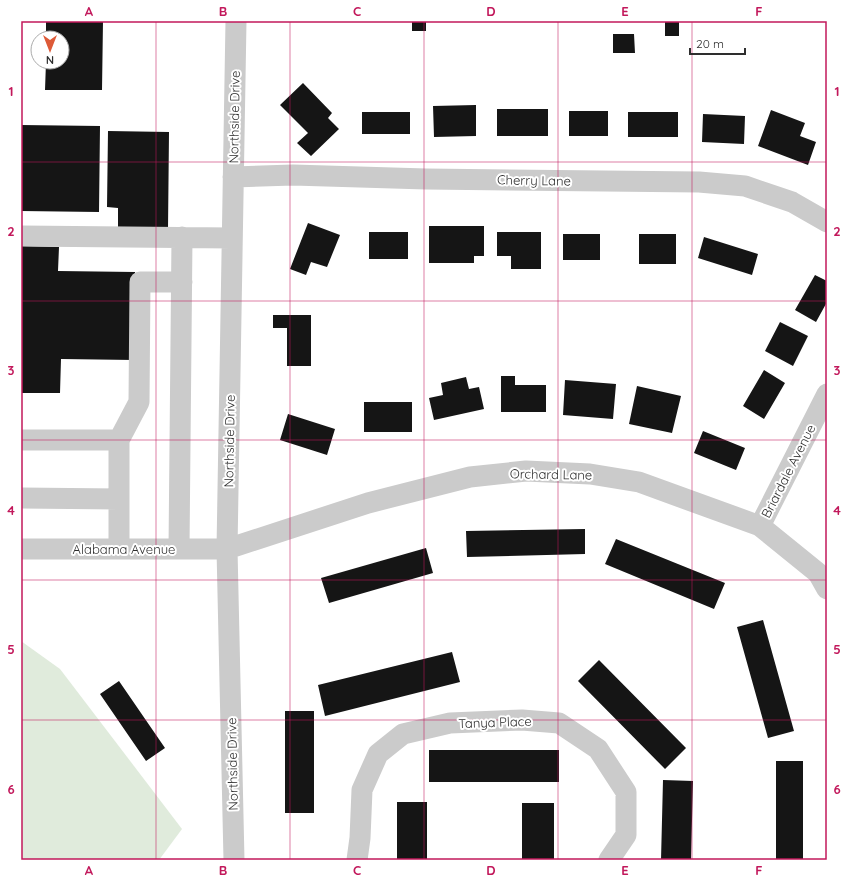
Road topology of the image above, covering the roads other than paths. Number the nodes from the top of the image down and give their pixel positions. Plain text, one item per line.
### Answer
1 (236, 21) edge
2 (233, 177) junction
3 (827, 222) edge
4 (21, 236) edge
5 (182, 237) junction
6 (232, 238) junction
7 (182, 282) junction
8 (827, 394) edge
9 (21, 440) edge
10 (119, 440) junction
11 (21, 498) edge
12 (119, 499) junction
13 (760, 526) junction
14 (21, 548) edge
15 (119, 549) junction
16 (179, 549) junction
17 (227, 549) junction
18 (827, 589) edge
19 (234, 860) edge
20 (357, 860) edge
21 (609, 860) edge

1 - 2 street, Northside Drive
2 - 3 street, Cherry Lane
2 - 6 street, Northside Drive
4 - 5 street
5 - 6 street
5 - 7 street
6 - 17 street, Northside Drive
7 - 10 street
7 - 16 street
8 - 13 street, Briardale Avenue
9 - 10 street
10 - 12 street
11 - 12 street
12 - 15 street
13 - 17 street, Orchard Lane
13 - 18 street, Orchard Lane
14 - 15 street, Alabama Avenue
15 - 16 street, Alabama Avenue
16 - 17 street, Alabama Avenue
17 - 19 street, Northside Drive
20 - 21 street, Tanya Place

